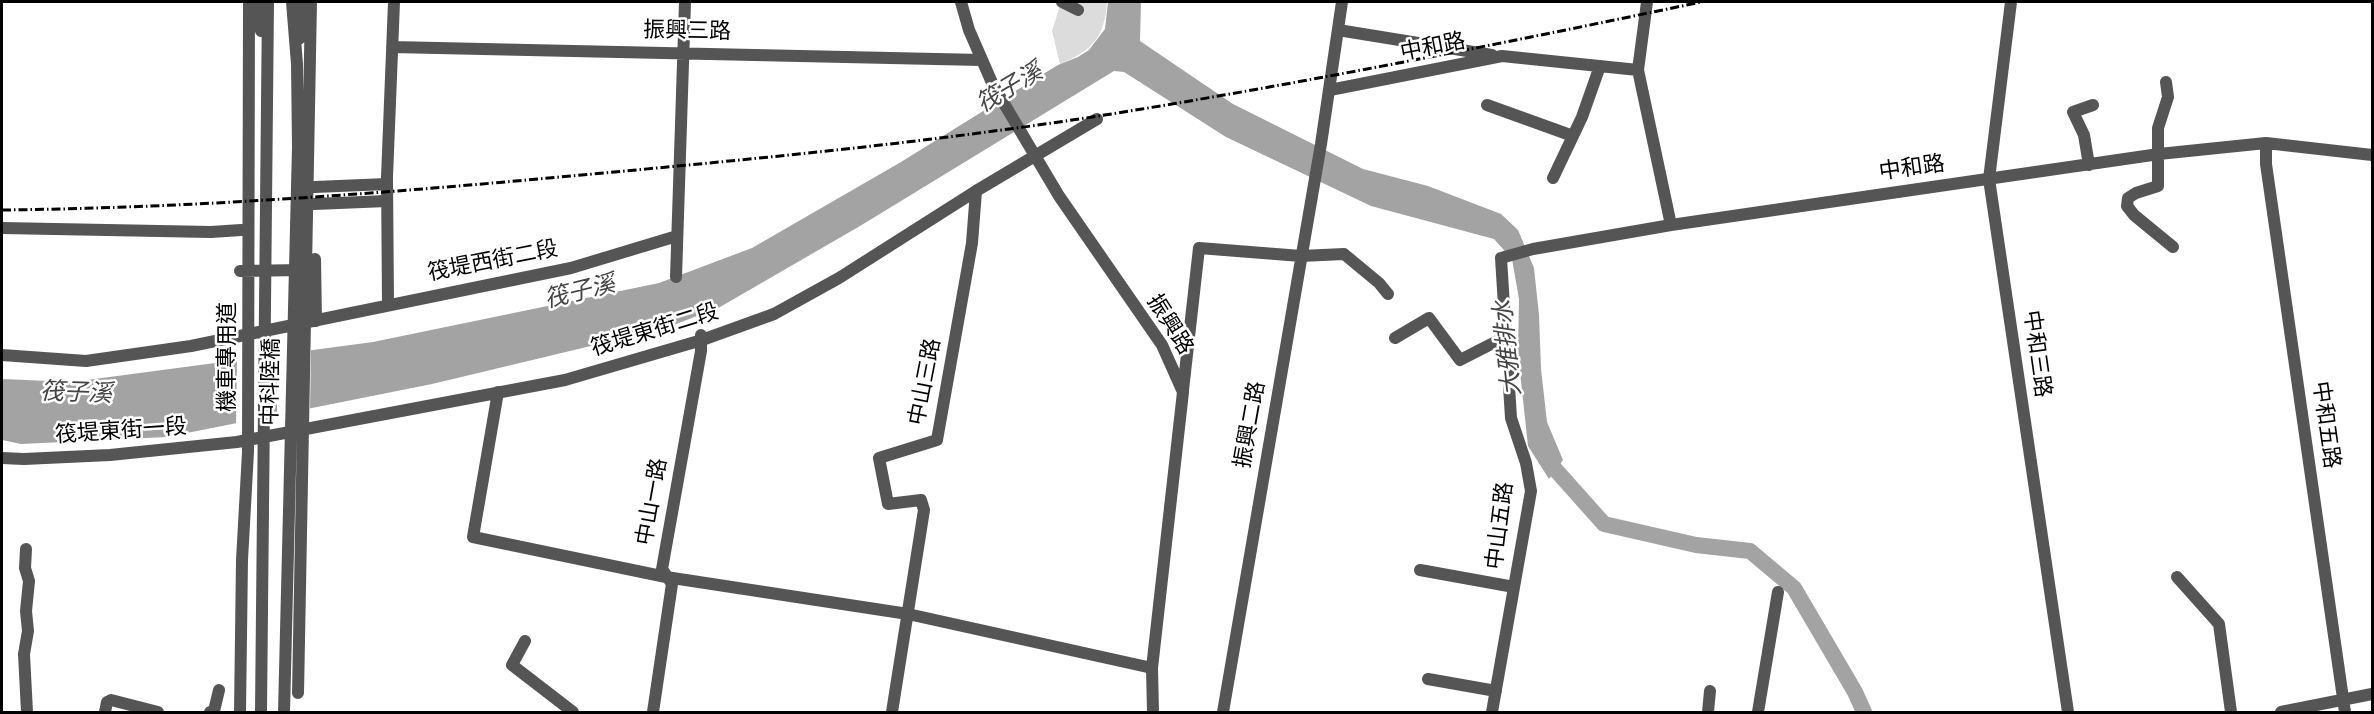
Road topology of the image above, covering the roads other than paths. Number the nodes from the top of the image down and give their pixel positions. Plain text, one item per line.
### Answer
1 (249, 2) edge
2 (257, 2) edge
3 (268, 2) edge
4 (292, 2) edge
5 (302, 2) edge
6 (311, 2) edge
7 (318, 2) edge
8 (394, 2) edge
9 (685, 2) edge
10 (961, 2) edge
11 (1062, 2) edge
12 (1342, 2) edge
13 (1647, 2) edge
14 (2011, 2) edge
15 (1078, 10) dead end
16 (1338, 30) junction
17 (392, 47) junction
18 (684, 53) junction
19 (1502, 56) junction
20 (981, 60) junction
21 (297, 64) junction
22 (1600, 66) junction
23 (266, 68) junction
24 (1638, 70) junction
25 (2166, 82) dead end
26 (1330, 90) junction
27 (1487, 105) dead end
28 (2093, 105) dead end
29 (1097, 119) dead end
30 (1573, 136) junction
31 (2266, 143) junction
32 (1035, 154) junction
33 (2159, 154) junction
34 (2373, 155) edge
35 (2089, 165) junction
36 (1553, 178) dead end
37 (1989, 179) junction
38 (387, 184) junction
39 (315, 187) junction
40 (976, 191) junction
41 (387, 201) junction
42 (314, 204) junction
43 (1671, 225) junction
44 (2, 228) edge
45 (241, 230) dead end
46 (677, 236) junction
47 (2173, 247) dead end
48 (1301, 256) junction
49 (1501, 258) joint
50 (316, 269) junction
51 (240, 271) dead end
52 (676, 277) dead end
53 (1388, 294) dead end
54 (388, 304) junction
55 (316, 321) junction
56 (701, 336) junction
57 (1507, 336) junction
58 (1395, 338) dead end
59 (2, 355) edge
60 (498, 392) junction
61 (1183, 392) junction
62 (315, 429) joint
63 (2, 458) edge
64 (26, 549) dead end
65 (1420, 570) dead end
66 (666, 577) junction
67 (2177, 577) dead end
68 (1514, 587) junction
69 (1778, 592) dead end
70 (908, 614) junction
71 (525, 641) dead end
72 (1152, 668) junction
73 (1428, 679) dead end
74 (219, 690) dead end
75 (261, 690) junction
76 (1496, 691) junction
77 (1710, 691) dead end
78 (298, 693) dead end
79 (2373, 694) edge
80 (2344, 706) edge
81 (285, 708) edge
82 (27, 712) edge
83 (105, 712) edge
84 (158, 712) edge
85 (210, 712) edge
86 (240, 712) edge
87 (256, 712) edge
88 (261, 712) edge
89 (573, 712) edge
90 (653, 712) edge
91 (892, 712) edge
92 (1153, 712) edge
93 (1223, 712) edge
94 (1492, 712) edge
95 (1708, 712) edge
96 (1758, 712) edge
97 (2068, 712) edge
98 (2231, 712) edge
99 (2281, 712) edge

1 - 86 street, 機車專用道
2 - 23 street
3 - 23 street
4 - 21 street
5 - 21 street
6 - 78 street
7 - 39 street
8 - 17 street
9 - 18 street
10 - 20 street, 振興路
11 - 15 street
12 - 16 street
13 - 24 street
14 - 37 street, 中和三路
16 - 19 street
16 - 26 street
17 - 18 street, 振興三路
17 - 38 street
18 - 20 street, 振興三路
18 - 46 street
19 - 22 street, 中和路
19 - 26 street, 中和路
20 - 32 street, 振興路
21 - 81 street, 中科陸橋
22 - 24 street, 中和路
22 - 30 street
23 - 75 street, 中科陸橋
24 - 43 street
25 - 33 street
26 - 48 street, 振興二路
27 - 30 street
28 - 35 street
29 - 32 street
30 - 36 street
31 - 33 street, 中和路
31 - 34 street, 中和路
31 - 80 street, 中和五路
32 - 40 street
32 - 61 street, 振興路
33 - 35 street, 中和路
33 - 47 street
35 - 37 street, 中和路
37 - 43 street, 中和路
37 - 97 street, 中和三路
38 - 39 street
38 - 41 street
39 - 42 street
40 - 56 street, 筏堤東街二段
40 - 70 street, 中山三路
41 - 42 street
41 - 54 street
42 - 50 street
43 - 49 street, 中和路
44 - 45 street
46 - 52 street
46 - 54 street, 筏堤西街二段
48 - 53 street
48 - 61 street
48 - 93 street, 振興二路
49 - 57 street, 中山五路
50 - 51 street
50 - 55 street
54 - 55 street, 筏堤西街二段
55 - 59 street, 筏堤西街二段
56 - 60 street, 筏堤東街二段
56 - 66 street, 中山一路
57 - 58 street
57 - 68 street, 中山五路
60 - 62 street, 筏堤東街二段
60 - 66 street
61 - 72 street, 振興路
62 - 63 street, 筏堤東街一段
64 - 82 street
65 - 68 street, 中山五路
66 - 70 street
66 - 90 street, 中山一路
67 - 98 street
68 - 76 street, 中山五路
69 - 96 street
70 - 72 street
70 - 91 street, 中山三路
71 - 89 street
72 - 92 street, 振興路
73 - 76 street
74 - 85 street
75 - 87 street
75 - 88 street
76 - 94 street, 中山五路
77 - 95 street
79 - 80 street
80 - 99 street
83 - 84 street

